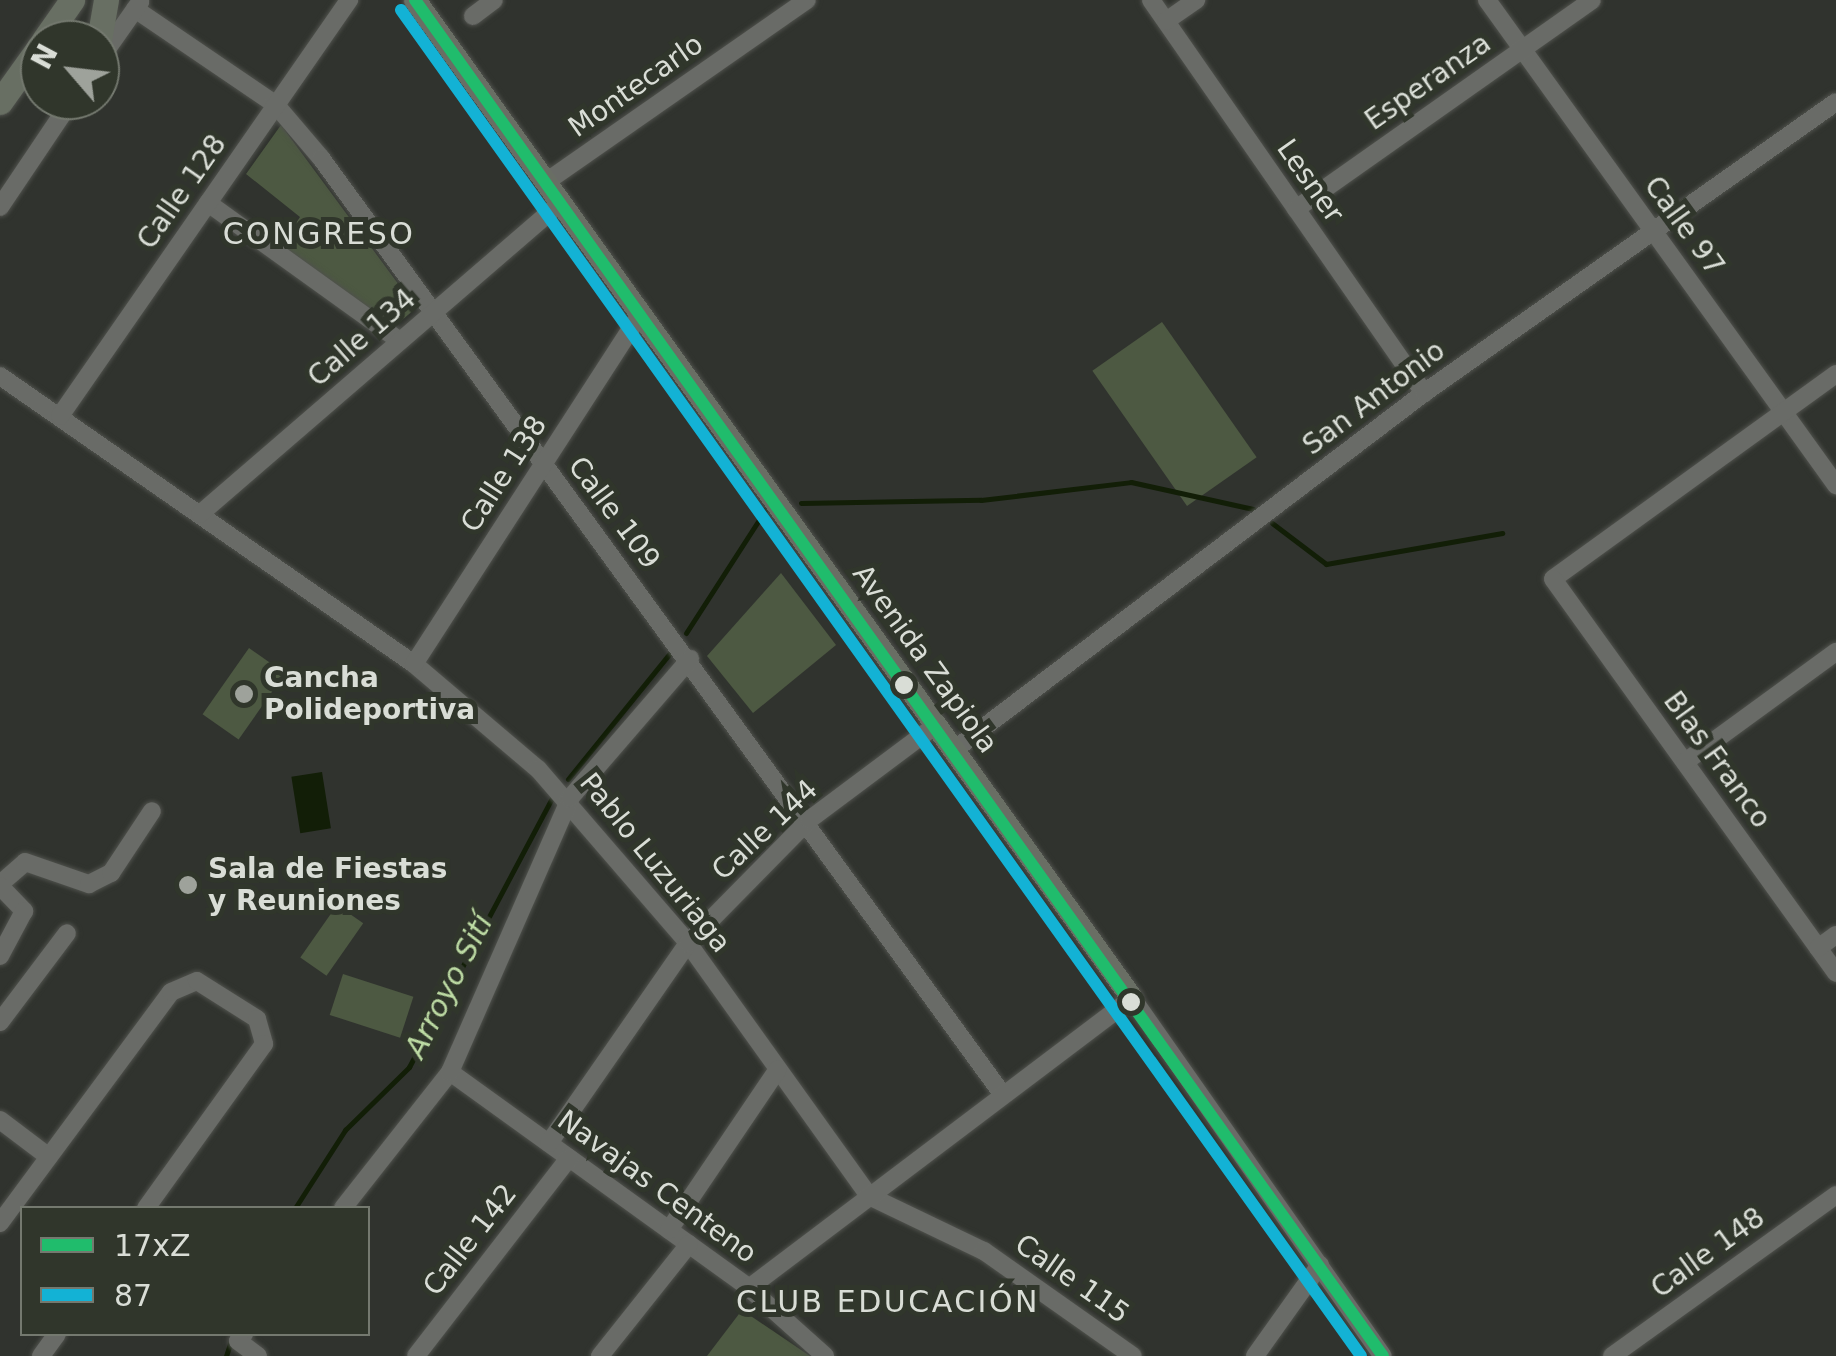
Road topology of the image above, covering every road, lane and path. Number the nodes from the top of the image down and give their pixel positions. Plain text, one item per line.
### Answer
1 (349, 0) edge
2 (415, 0) edge
3 (494, 0) edge
4 (807, 0) edge
5 (1152, 0) edge
6 (1196, 0) edge
7 (1487, 0) edge
8 (1592, 0) edge
9 (138, 4) edge
10 (473, 16) dead end
11 (1166, 21) junction
12 (120, 30) edge
13 (1522, 49) junction
14 (20, 74) edge
15 (0, 102) edge
16 (1836, 102) edge
17 (276, 104) junction
18 (59, 120) edge
19 (546, 182) junction
20 (560, 202) junction
21 (208, 203) junction
22 (0, 207) edge
23 (1296, 209) junction
24 (1652, 229) junction
25 (437, 309) junction
26 (640, 314) junction
27 (400, 342) junction
28 (1836, 374) edge
29 (0, 376) edge
30 (1424, 393) junction
31 (1784, 412) junction
32 (60, 416) junction
33 (543, 465) junction
34 (1836, 485) edge
35 (200, 514) junction
36 (1836, 652) edge
37 (690, 659) junction
38 (414, 664) junction
39 (936, 725) junction
40 (954, 750) junction
41 (1684, 762) junction
42 (570, 798) junction
43 (152, 810) dead end
44 (810, 820) junction
45 (2, 876) edge
46 (66, 932) dead end
47 (1836, 935) edge
48 (688, 943) junction
49 (1818, 948) junction
50 (0, 956) edge
51 (1836, 972) edge
52 (1132, 998) junction
53 (0, 1022) edge
54 (778, 1069) junction
55 (450, 1072) junction
56 (1004, 1095) junction
57 (0, 1120) edge
58 (548, 1143) junction
59 (49, 1157) junction
60 (569, 1158) junction
61 (1836, 1195) edge
62 (870, 1196) junction
63 (147, 1206) edge
64 (344, 1206) edge
65 (0, 1223) edge
66 (670, 1230) junction
67 (689, 1244) junction
68 (1320, 1265) junction
69 (749, 1288) junction
70 (55, 1336) edge
71 (241, 1337) edge
72 (40, 1356) edge
73 (258, 1356) edge
74 (416, 1356) edge
75 (600, 1356) edge
76 (825, 1356) edge
77 (1133, 1356) edge
78 (1254, 1356) edge
79 (1383, 1356) edge
80 (1612, 1356) edge

1 - 17 street, Calle 128
2 - 19 main road, Avenida Zapiola
3 - 10 street
4 - 19 street, Montecarlo
5 - 11 street, Lesner
6 - 11 street
7 - 13 street, Calle 97
8 - 13 street, Esperanza
9 - 12 street
9 - 17 street, Calle 109
11 - 23 street, Lesner
13 - 23 street, Esperanza
13 - 24 street, Calle 97
14 - 15 highway
16 - 24 street, San Antonio
17 - 21 street, Calle 128
17 - 25 street, Calle 109
18 - 22 street
19 - 20 main road, Avenida Zapiola
20 - 25 street, Calle 134
20 - 26 main road, Avenida Zapiola
21 - 27 street
21 - 32 street, Calle 128
23 - 30 street, Lesner
24 - 30 street, San Antonio
24 - 31 street, Calle 97
25 - 27 street, Calle 134
25 - 33 street, Calle 109
26 - 33 street, Calle 138
26 - 39 main road, Avenida Zapiola
27 - 35 street, Calle 134
28 - 31 street
29 - 32 street, Pablo Luzuriaga
30 - 40 street, San Antonio
31 - 34 street, Calle 97
31 - 41 street, Blas Franco
32 - 35 street, Pablo Luzuriaga
33 - 37 street, Calle 109
33 - 38 street, Calle 138
35 - 38 street, Pablo Luzuriaga
36 - 41 street
37 - 42 street
37 - 44 street, Calle 109
38 - 42 street, Pablo Luzuriaga
39 - 40 main road, Avenida Zapiola
39 - 44 street, Calle 144
40 - 52 main road, Avenida Zapiola
41 - 49 street, Blas Franco
42 - 48 street, Pablo Luzuriaga
42 - 55 street
43 - 45 street
44 - 48 street, Calle 144
44 - 56 street, Calle 109
45 - 50 street
46 - 53 street
47 - 49 street
48 - 54 street, Pablo Luzuriaga
48 - 58 street, Calle 144
49 - 51 street, Blas Franco
52 - 56 street
52 - 68 street, Avenida Zapiola
54 - 62 street, Pablo Luzuriaga
54 - 66 street
55 - 58 street, Navajas Centeno
55 - 64 street
56 - 62 street
57 - 59 street
58 - 60 street, Navajas Centeno
59 - 63 street
59 - 65 street
60 - 66 street, Navajas Centeno
60 - 74 street, Calle 142
61 - 80 street, Calle 148
62 - 69 street
62 - 77 street, Calle 115
66 - 67 street, Navajas Centeno
67 - 69 street, Navajas Centeno
67 - 75 street
68 - 78 street
68 - 79 street, Avenida Zapiola
69 - 76 street, Navajas Centeno
70 - 72 street
71 - 73 street

